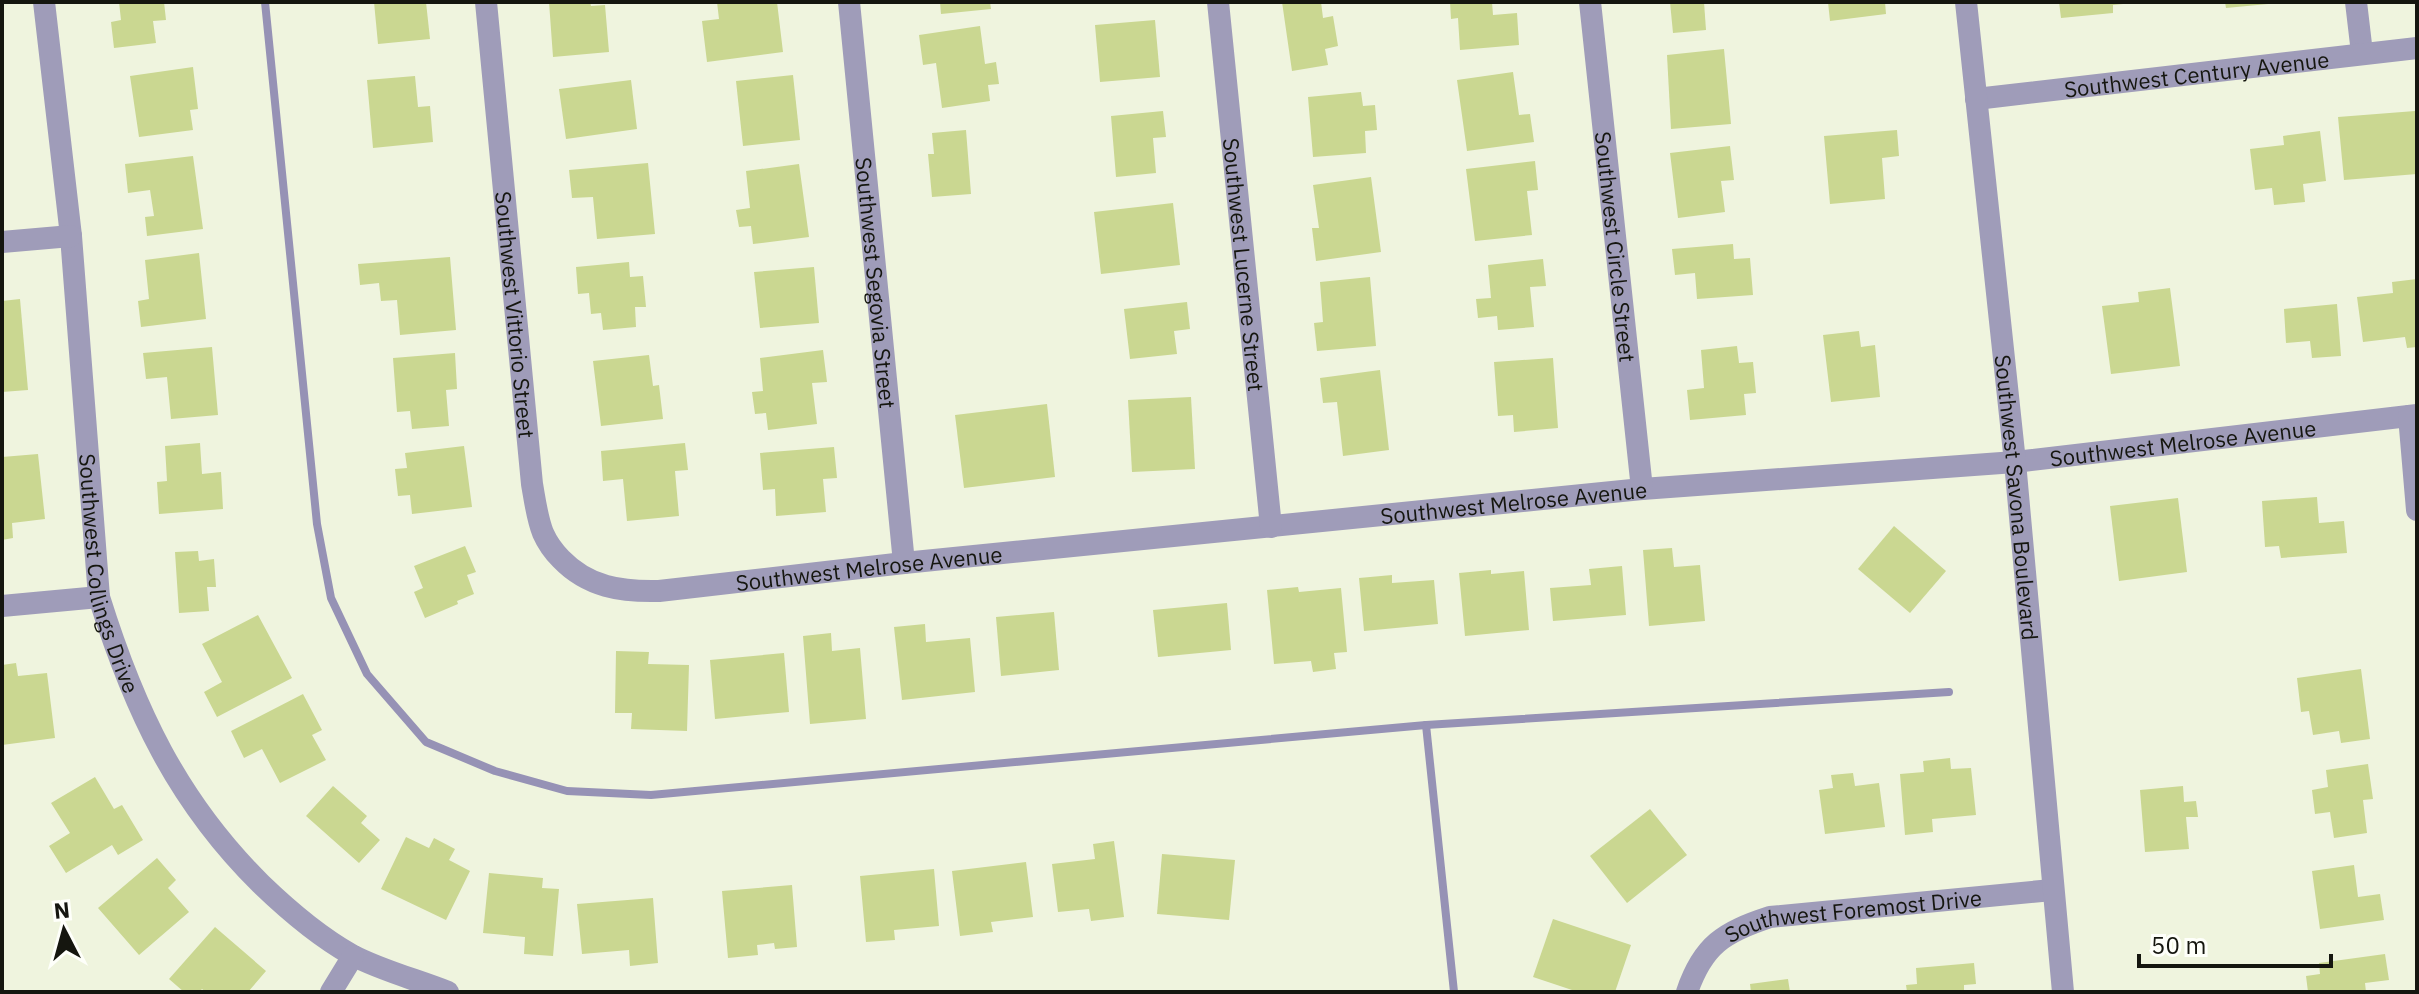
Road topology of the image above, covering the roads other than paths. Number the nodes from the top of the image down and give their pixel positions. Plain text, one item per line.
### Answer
1 (44, 2) edge
2 (486, 2) edge
3 (849, 2) edge
4 (1218, 2) edge
5 (1590, 2) edge
6 (1966, 2) edge
7 (2356, 2) edge
8 (2417, 48) edge
9 (2362, 53) junction
10 (1976, 99) junction
11 (71, 236) junction
12 (2, 242) edge
13 (2413, 416) edge
14 (2015, 462) junction
15 (1642, 489) junction
16 (2417, 510) edge
17 (1271, 527) junction
18 (904, 563) junction
19 (612, 588) joint
20 (99, 597) junction
21 (2, 606) edge
22 (2052, 890) junction
23 (353, 956) junction
24 (331, 992) edge
25 (448, 992) edge
26 (1687, 992) edge
27 (2063, 992) edge

1 - 11 street, Southwest Collings Drive
2 - 19 street, Southwest Vittorio Street
3 - 18 street, Southwest Segovia Street
4 - 17 street, Southwest Lucerne Street
5 - 15 street, Southwest Circle Street
6 - 10 street, Southwest Savona Boulevard
7 - 9 street
8 - 9 street, Southwest Century Avenue
9 - 10 street, Southwest Century Avenue
10 - 14 street, Southwest Savona Boulevard
11 - 12 street
11 - 20 street, Southwest Collings Drive
13 - 14 street, Southwest Melrose Avenue
13 - 16 street
14 - 15 street, Southwest Melrose Avenue
14 - 22 street, Southwest Savona Boulevard
15 - 17 street, Southwest Melrose Avenue
17 - 18 street, Southwest Melrose Avenue
18 - 19 street, Southwest Melrose Avenue
20 - 21 street
20 - 23 street, Southwest Collings Drive
22 - 26 street, Southwest Foremost Drive
22 - 27 street, Southwest Savona Boulevard
23 - 24 street
23 - 25 street, Southwest Collings Drive

